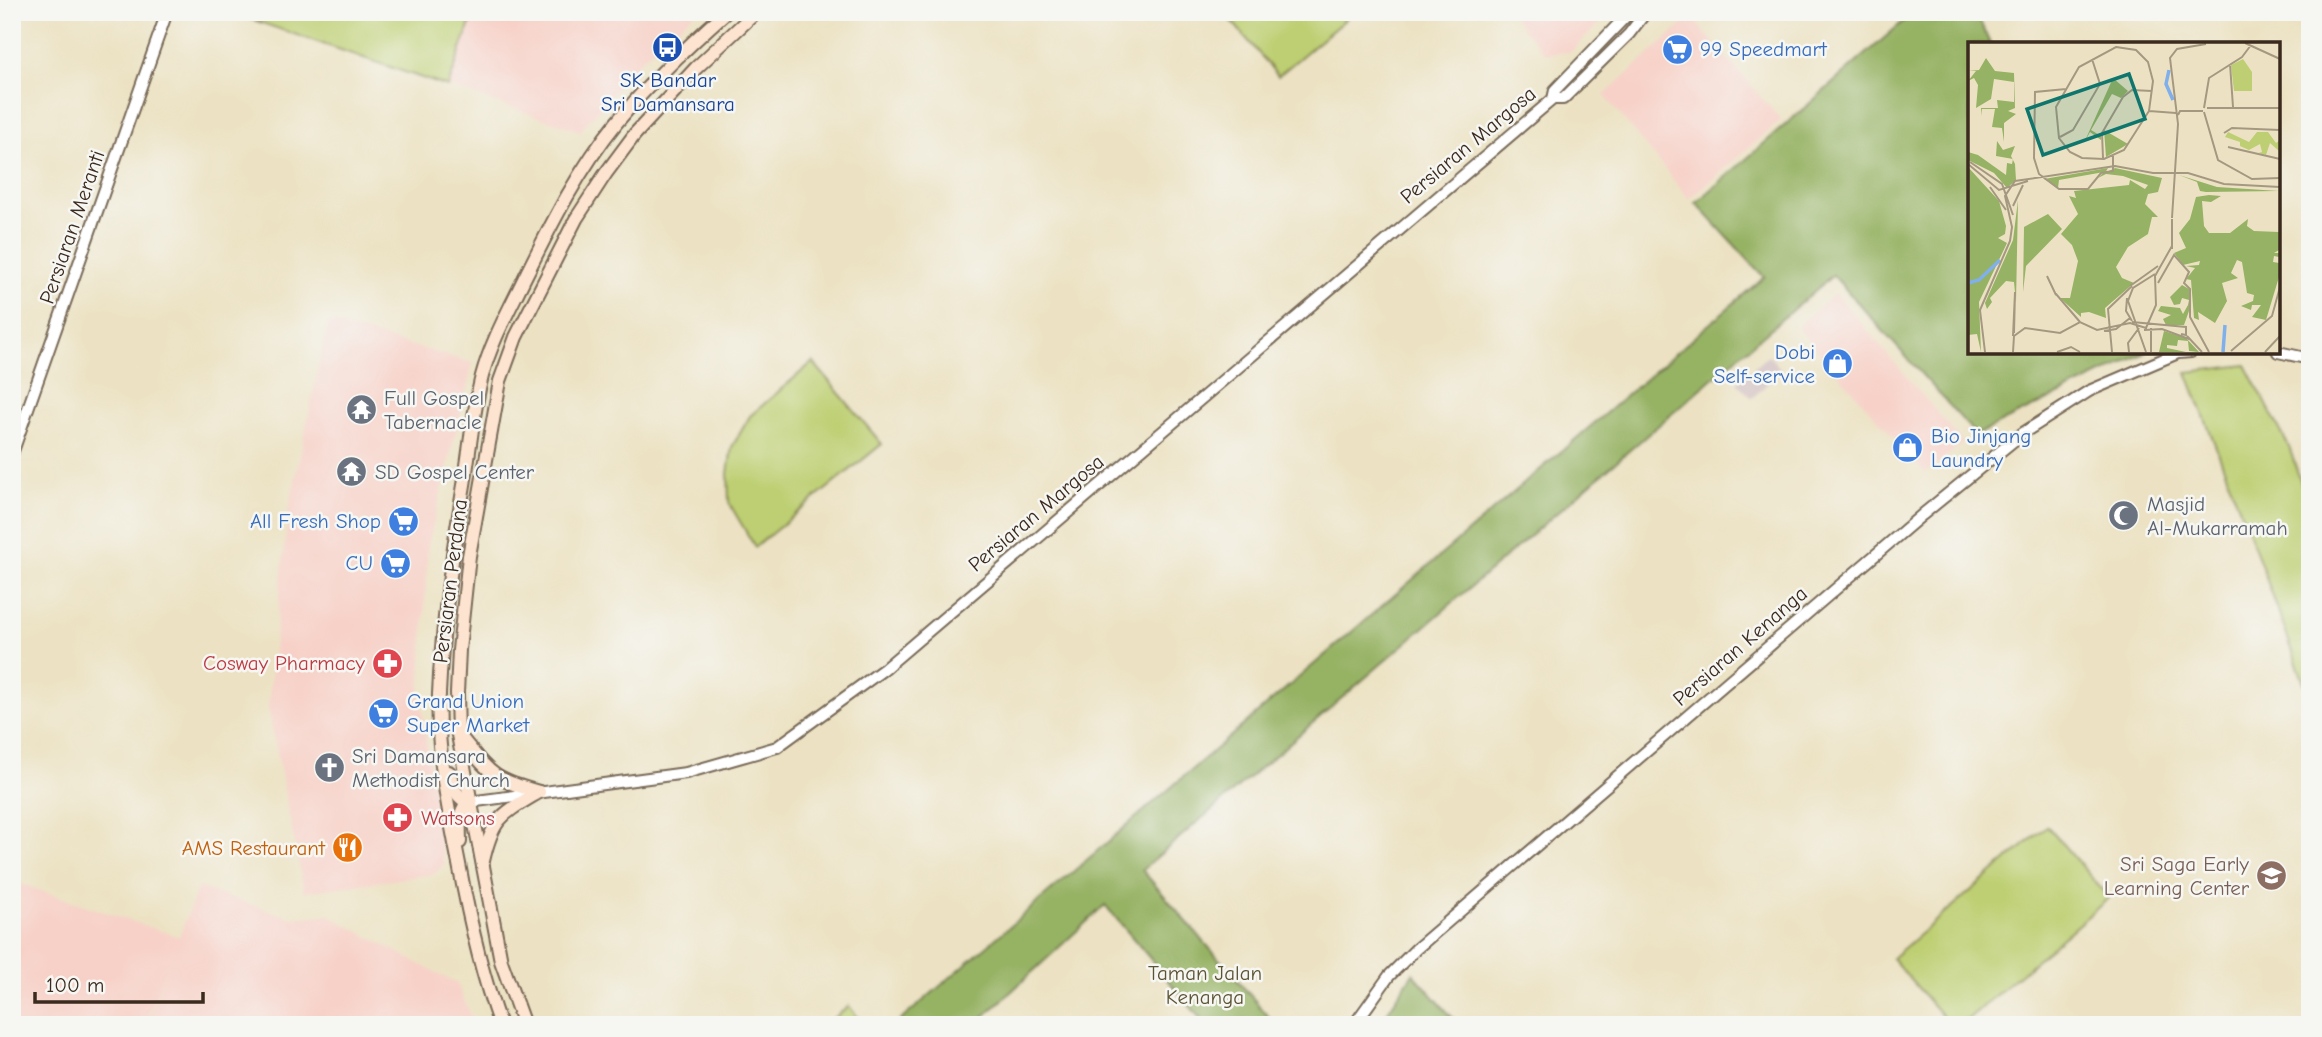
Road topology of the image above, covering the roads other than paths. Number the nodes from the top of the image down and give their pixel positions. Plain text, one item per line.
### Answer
1 (167, 12) edge
2 (726, 12) edge
3 (756, 12) edge
4 (1630, 12) edge
5 (1646, 12) edge
6 (1553, 99) junction
7 (2280, 352) edge
8 (2176, 354) edge
9 (2310, 359) edge
10 (12, 454) edge
11 (458, 735) junction
12 (439, 737) junction
13 (539, 792) junction
14 (469, 802) junction
15 (459, 867) junction
16 (482, 869) junction
17 (500, 1025) edge
18 (524, 1025) edge
19 (1354, 1025) edge

1 - 10 street, Persiaran Meranti
2 - 12 main road, Persiaran Perdana
3 - 11 main road, Persiaran Perdana
4 - 6 street, Persiaran Margosa
5 - 6 street, Persiaran Margosa
6 - 13 street, Persiaran Margosa
7 - 9 street
8 - 19 street, Persiaran Kenanga
11 - 13 main road
11 - 14 main road, Persiaran Perdana
12 - 14 main road
12 - 15 main road, Persiaran Perdana
13 - 14 street, Persiaran Margosa
13 - 16 main road
14 - 15 main road
14 - 16 main road, Persiaran Perdana
15 - 17 main road, Persiaran Perdana
16 - 18 main road, Persiaran Perdana

